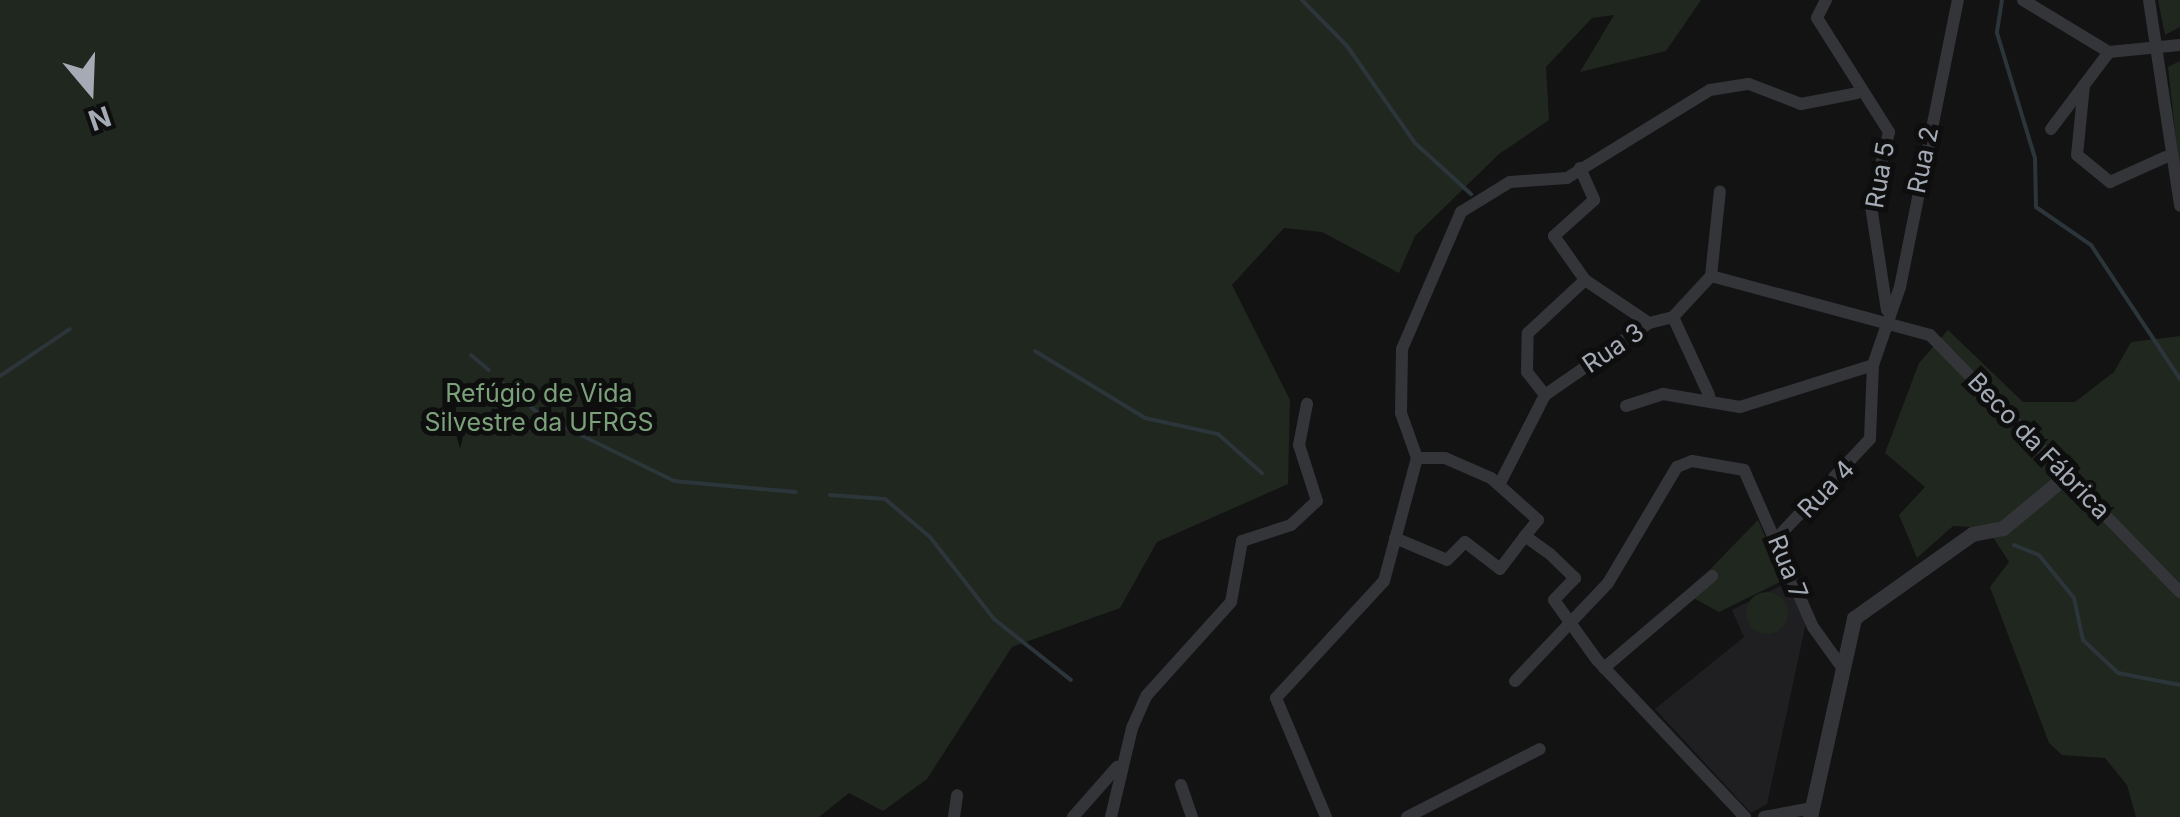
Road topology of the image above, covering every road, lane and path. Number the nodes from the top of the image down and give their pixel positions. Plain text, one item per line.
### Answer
1 (1826, 0) edge
2 (1958, 0) edge
3 (2023, 0) edge
4 (2149, 0) edge
5 (2180, 45) edge
6 (2155, 51) junction
7 (2110, 52) junction
8 (2084, 84) junction
9 (1857, 93) junction
10 (2051, 129) dead end
11 (2166, 157) junction
12 (1580, 168) junction
13 (1720, 191) dead end
14 (2180, 206) edge
15 (1710, 276) junction
16 (1585, 280) junction
17 (1887, 315) junction
18 (1674, 318) junction
19 (1649, 323) junction
20 (1873, 365) junction
21 (1545, 395) junction
22 (1709, 395) junction
23 (1306, 404) dead end
24 (1626, 406) dead end
25 (1417, 458) junction
26 (2067, 475) junction
27 (1499, 485) junction
28 (1524, 536) junction
29 (1395, 538) junction
30 (1776, 539) junction
31 (1712, 576) dead end
32 (2180, 592) edge
33 (1568, 617) junction
34 (1841, 666) junction
35 (1604, 668) junction
36 (1514, 681) dead end
37 (1540, 749) dead end
38 (1119, 766) junction
39 (1181, 784) dead end
40 (957, 795) dead end
41 (1811, 812) edge
42 (1770, 814) edge
43 (954, 817) edge
44 (1073, 817) edge
45 (1111, 817) edge
46 (1192, 817) edge
47 (1326, 817) edge
48 (1407, 817) edge
49 (1745, 817) edge

1 - 9 street, Rua 5
2 - 17 street, Rua 2
3 - 7 street
4 - 6 street
5 - 6 street
6 - 7 street
6 - 11 street
7 - 8 street
8 - 10 street
8 - 11 street
9 - 12 street
9 - 17 street, Rua 5
11 - 14 street
12 - 16 street
12 - 25 street
13 - 15 street
15 - 17 street
15 - 18 street, Rua 3
16 - 19 street
16 - 21 street
17 - 20 street, Rua 4
17 - 26 street, Beco da Fábrica
18 - 19 street, Rua 3
18 - 22 street
19 - 21 street, Rua 3
20 - 22 street
20 - 30 street, Rua 4
21 - 27 street, Rua 3
22 - 24 street
23 - 38 street
25 - 27 street
25 - 29 street
26 - 32 street, Beco da Fábrica
26 - 34 street
27 - 28 street
28 - 29 street
28 - 33 street
29 - 47 street
30 - 33 street, Rua 7
30 - 34 street, Rua 7
31 - 35 street
33 - 35 street
33 - 36 street
34 - 41 street
35 - 49 street
37 - 48 street
38 - 44 street
38 - 45 street
39 - 46 street
40 - 43 street
41 - 42 street

